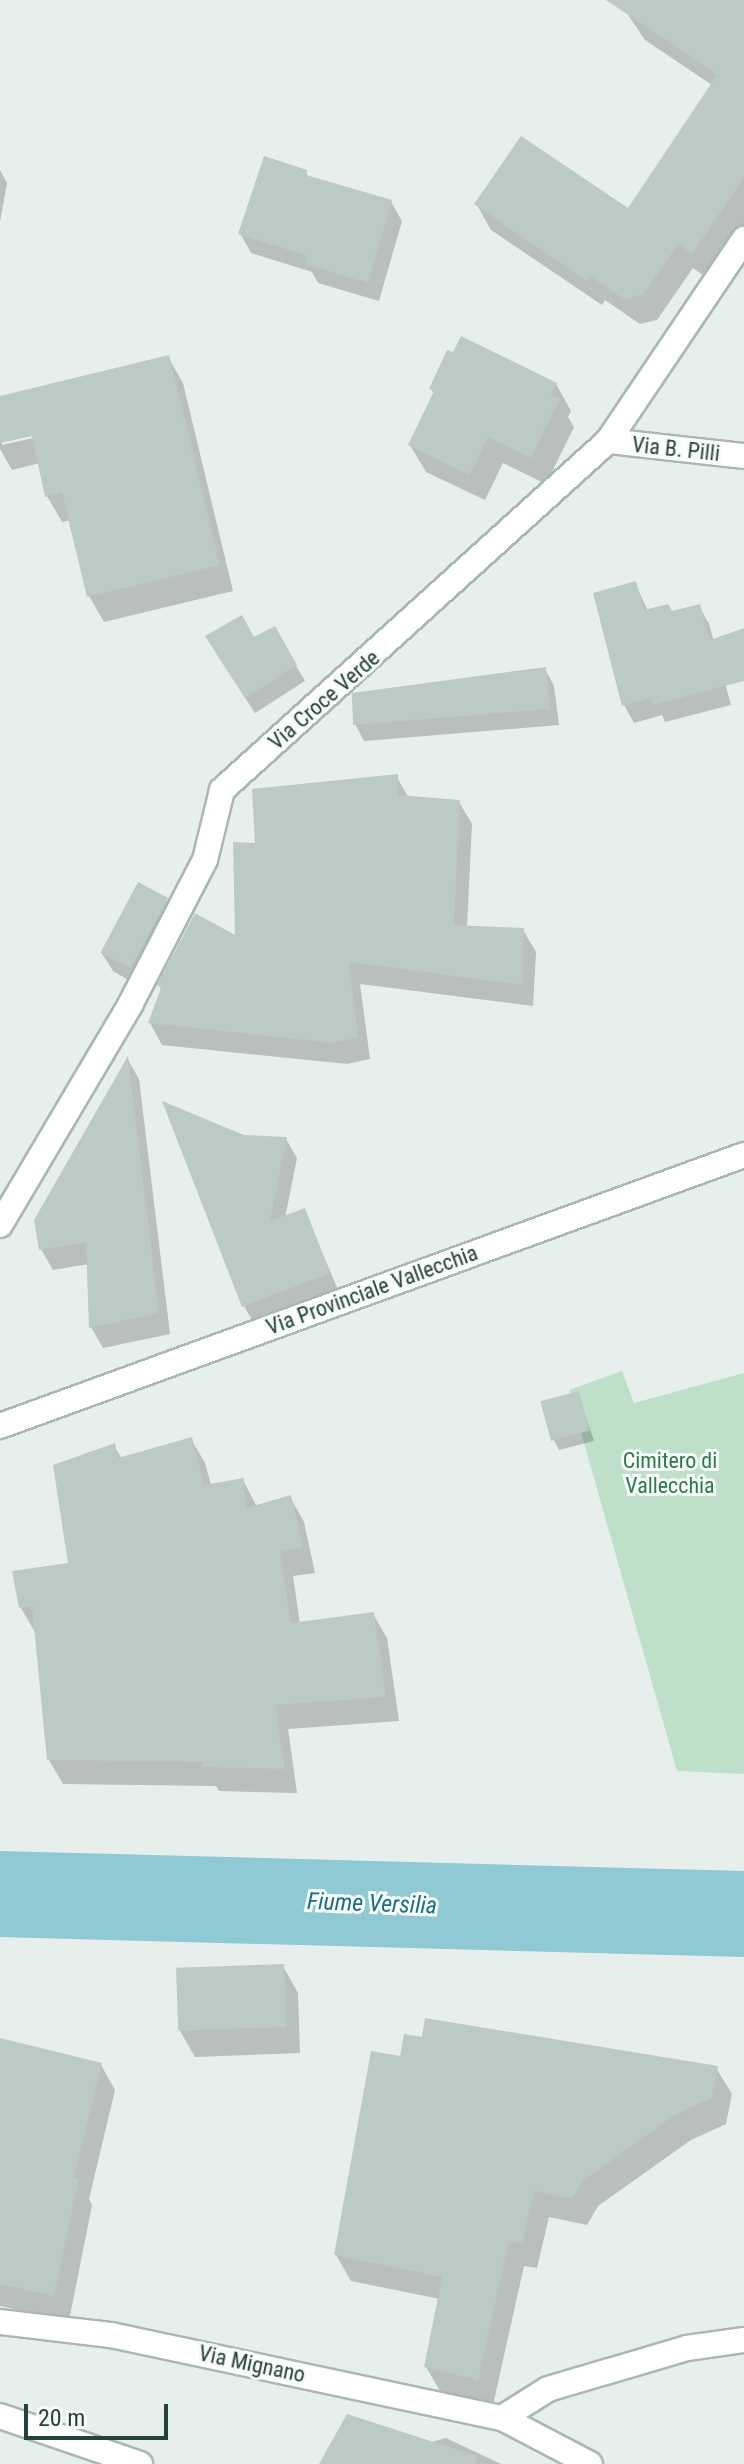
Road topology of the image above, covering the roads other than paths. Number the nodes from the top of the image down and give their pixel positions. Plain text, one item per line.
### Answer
1 (744, 239) edge
2 (608, 441) junction
3 (744, 456) edge
4 (744, 1155) edge
5 (0, 1225) edge
6 (0, 1426) edge
7 (0, 2322) edge
8 (744, 2340) edge
9 (0, 2416) edge
10 (502, 2418) junction
11 (140, 2464) edge
12 (590, 2464) edge

1 - 2 street, Via Croce Verde
2 - 3 street, Via B. Pilli
2 - 5 street, Via Croce Verde
4 - 6 street, Via Provinciale Vallecchia
7 - 10 street, Via Mignano
8 - 10 street
9 - 11 street
10 - 12 street, Via Mignano

